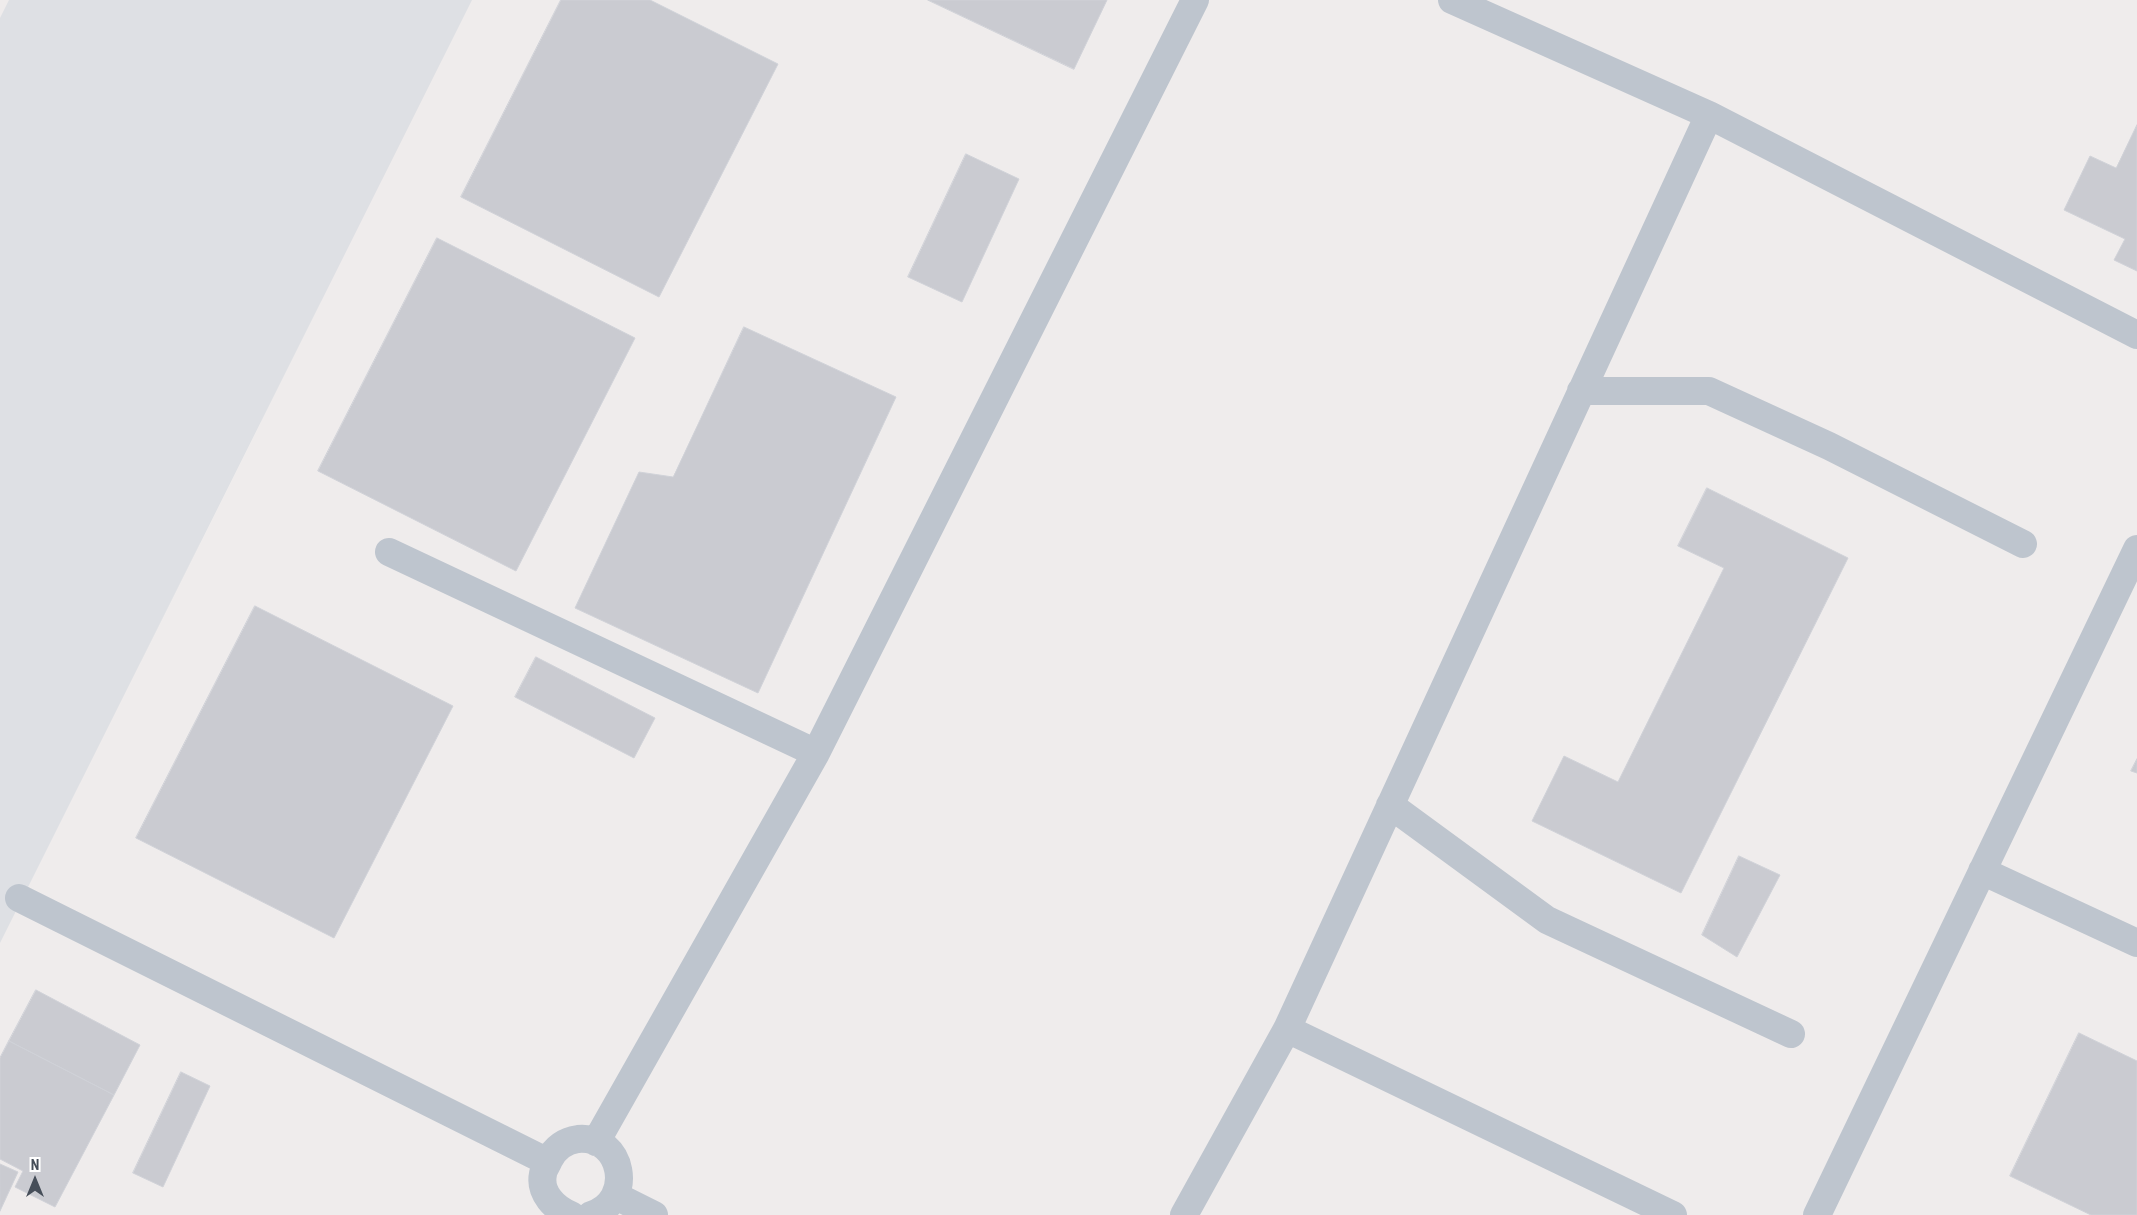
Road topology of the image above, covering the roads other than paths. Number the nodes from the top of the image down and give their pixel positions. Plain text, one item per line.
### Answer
1 (1195, 0) edge
2 (1452, 0) edge
3 (1709, 115) junction
4 (2137, 336) edge
5 (1581, 391) junction
6 (2023, 544) dead end
7 (2137, 549) edge
8 (389, 552) dead end
9 (816, 753) junction
10 (1390, 805) junction
11 (1982, 871) junction
12 (19, 898) dead end
13 (2137, 943) edge
14 (1287, 1029) junction
15 (1791, 1034) dead end
16 (596, 1142) junction
17 (548, 1162) junction
18 (616, 1196) junction
19 (562, 1212) edge
20 (591, 1215) edge
21 (654, 1215) edge
22 (1184, 1215) edge
23 (1673, 1215) edge
24 (1817, 1215) edge

1 - 9 lane
2 - 3 lane
3 - 4 lane
3 - 5 lane
5 - 6 lane
5 - 10 lane
7 - 11 lane
8 - 9 lane
9 - 16 lane
10 - 14 lane
10 - 15 lane
11 - 13 lane
11 - 24 lane
12 - 17 lane
14 - 22 lane
14 - 23 lane
16 - 17 lane
16 - 18 lane
17 - 19 lane
18 - 20 lane
18 - 21 lane

